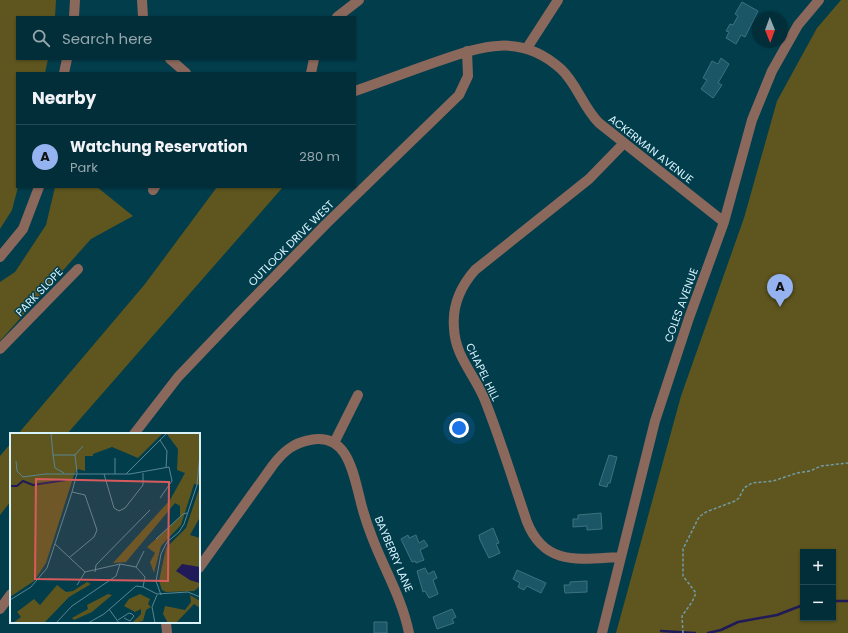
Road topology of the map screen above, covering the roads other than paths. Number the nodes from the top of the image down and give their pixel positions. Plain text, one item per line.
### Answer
1 (75, 0) edge
2 (142, 0) edge
3 (359, 0) edge
4 (558, 0) edge
5 (819, 0) edge
6 (74, 16) edge
7 (143, 16) edge
8 (338, 16) edge
9 (527, 48) junction
10 (467, 51) junction
11 (67, 60) edge
12 (171, 60) edge
13 (314, 60) edge
14 (64, 72) edge
15 (185, 72) edge
16 (311, 72) edge
17 (356, 91) edge
18 (624, 143) junction
19 (39, 188) edge
20 (724, 222) junction
21 (0, 257) edge
22 (78, 269) dead end
23 (0, 349) edge
24 (358, 395) dead end
25 (135, 433) edge
26 (334, 443) junction
27 (620, 557) junction
28 (200, 567) edge
29 (10, 595) edge
30 (0, 609) edge
31 (409, 633) edge
32 (602, 633) edge

1 - 6 street
2 - 7 street
3 - 8 street
4 - 9 street
5 - 20 street, COLES AVENUE
9 - 10 street, ACKERMAN AVENUE
9 - 18 street, ACKERMAN AVENUE
10 - 17 street, ACKERMAN AVENUE
10 - 25 street, OUTLOOK DRIVE WEST
11 - 14 street
12 - 15 street
13 - 16 street
18 - 20 street, ACKERMAN AVENUE
18 - 27 street, CHAPEL HILL
19 - 21 street
20 - 27 street, COLES AVENUE
22 - 23 street, PARK SLOPE
24 - 26 street
26 - 28 street
26 - 31 street, BAYBERRY LANE
27 - 32 street, COLES AVENUE
29 - 30 street

